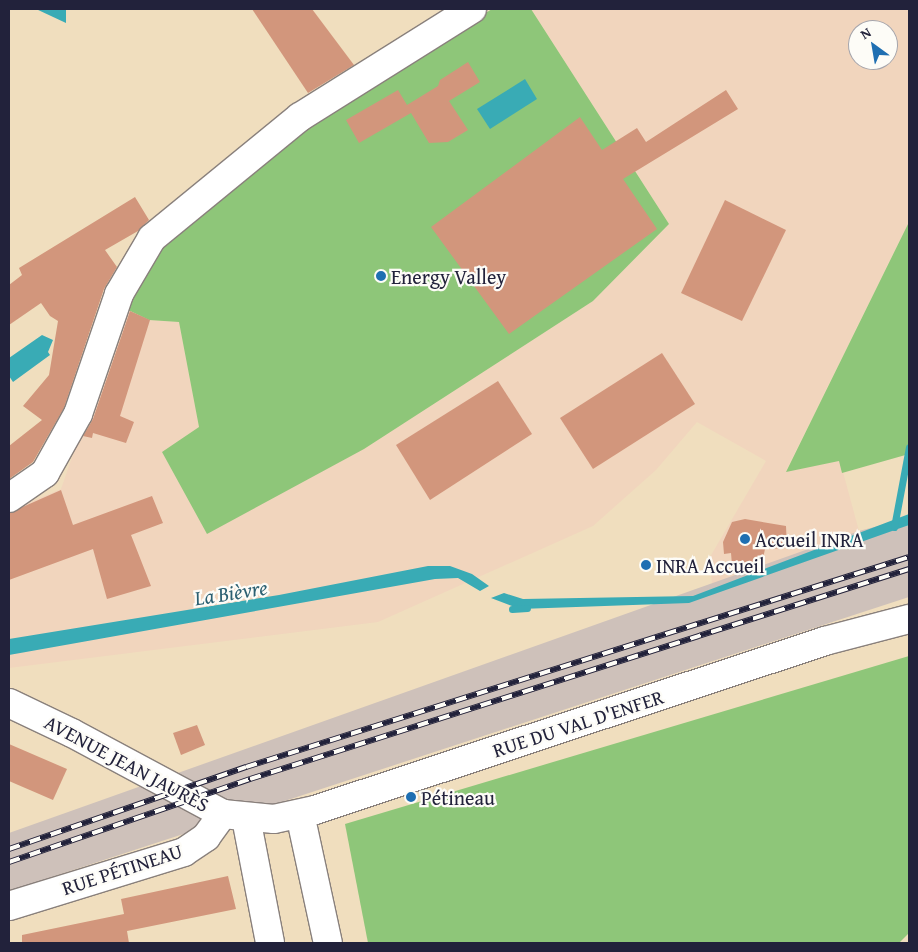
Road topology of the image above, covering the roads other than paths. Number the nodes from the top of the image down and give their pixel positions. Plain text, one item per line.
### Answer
1 (472, 9) edge
2 (9, 498) edge
3 (909, 619) edge
4 (9, 702) edge
5 (300, 814) junction
6 (235, 816) junction
7 (9, 906) edge
8 (270, 943) edge
9 (328, 943) edge

1 - 2 street
3 - 5 street, RUE DU VAL D'ENFER
4 - 6 street, AVENUE JEAN JAURÈS
5 - 6 street, RUE DU VAL D'ENFER
5 - 9 street
6 - 7 street, RUE PÉTINEAU
6 - 8 street

